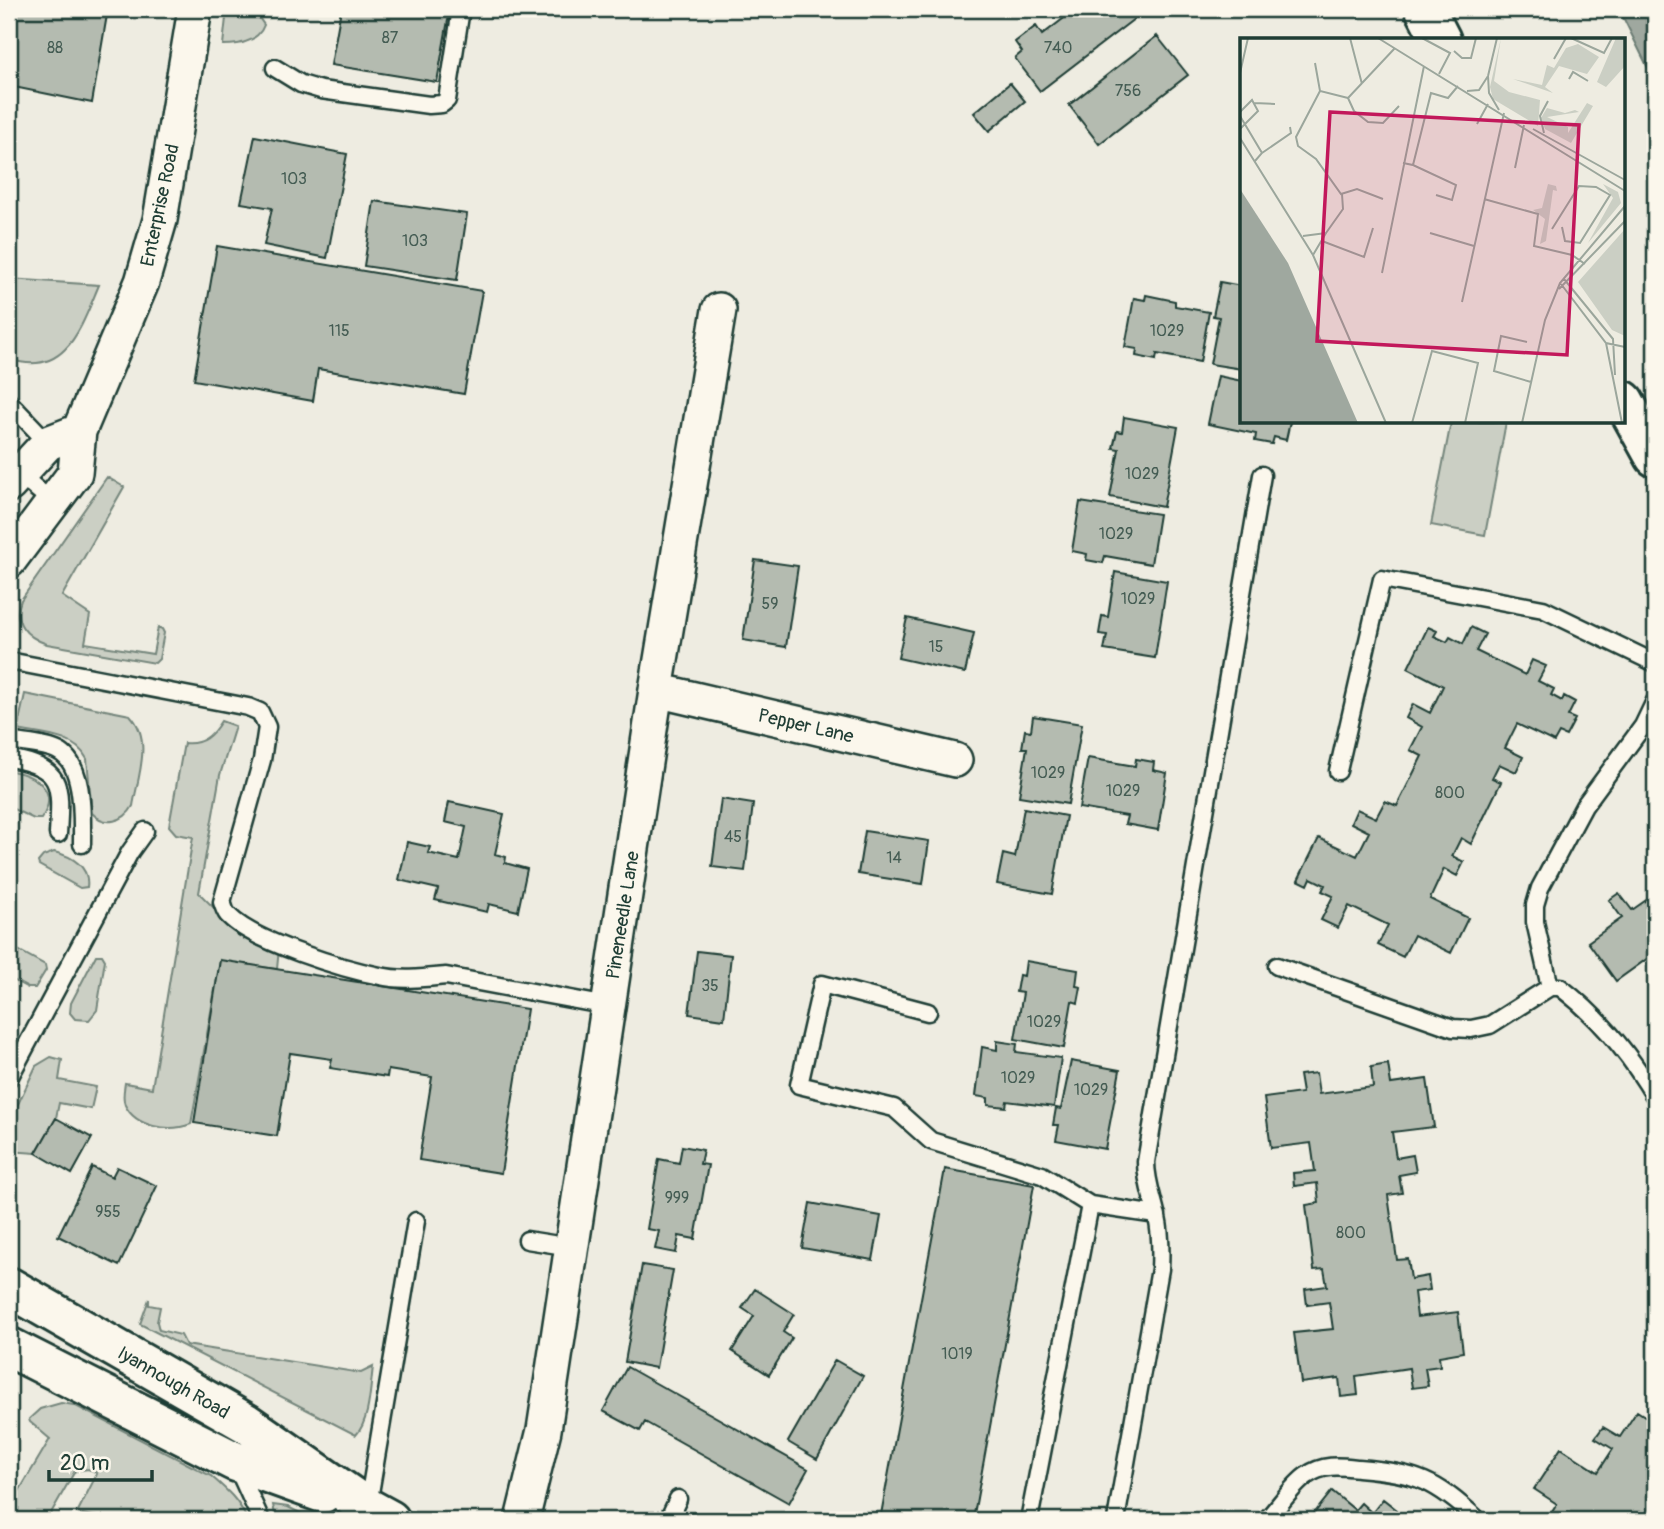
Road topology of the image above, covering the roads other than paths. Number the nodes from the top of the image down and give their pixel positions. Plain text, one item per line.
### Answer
1 (195, 9) edge
2 (461, 9) edge
3 (1425, 9) edge
4 (1440, 38) edge
5 (275, 68) dead end
6 (719, 310) dead end
7 (9, 402) edge
8 (1626, 405) edge
9 (79, 432) junction
10 (48, 443) junction
11 (1655, 457) edge
12 (75, 473) junction
13 (12, 474) edge
14 (1262, 475) dead end
15 (52, 502) junction
16 (9, 561) edge
17 (9, 661) edge
18 (1655, 663) edge
19 (656, 690) junction
20 (1655, 701) edge
21 (1649, 725) edge
22 (9, 741) edge
23 (9, 758) edge
24 (955, 760) dead end
25 (1338, 771) dead end
26 (145, 831) dead end
27 (58, 834) dead end
28 (82, 844) dead end
29 (1278, 967) dead end
30 (1550, 988) junction
31 (608, 1006) junction
32 (929, 1012) dead end
33 (9, 1078) edge
34 (1655, 1097) edge
35 (1090, 1205) junction
36 (1157, 1215) junction
37 (416, 1221) dead end
38 (527, 1240) dead end
39 (571, 1247) junction
40 (9, 1287) edge
41 (9, 1347) edge
42 (234, 1461) junction
43 (678, 1499) dead end
44 (379, 1514) edge
45 (261, 1520) edge
46 (522, 1520) edge
47 (668, 1520) edge
48 (1029, 1520) edge
49 (1116, 1520) edge
50 (1266, 1520) edge
51 (1478, 1520) edge

1 - 9 street, Enterprise Road
2 - 5 lane
3 - 4 main road
6 - 19 street, Pineneedle Lane
7 - 10 lane
8 - 11 main road
9 - 10 street
9 - 12 street, Enterprise Road
10 - 12 lane
10 - 13 street
12 - 15 street
13 - 15 lane
14 - 36 lane
15 - 16 street
17 - 31 lane
18 - 25 lane
19 - 24 street, Pepper Lane
19 - 31 street, Pineneedle Lane
20 - 21 lane
21 - 30 lane
22 - 28 lane
23 - 27 lane
26 - 33 lane
29 - 30 lane
30 - 34 lane
31 - 39 street, Pineneedle Lane
32 - 35 lane
35 - 36 lane
35 - 48 lane
36 - 49 lane
37 - 44 lane
38 - 39 lane
39 - 46 street, Pineneedle Lane
40 - 44 main road, Iyannough Road
41 - 42 main road, Iyannough Road
42 - 44 main road, Iyannough Road
42 - 45 lane
43 - 47 lane
50 - 51 lane

